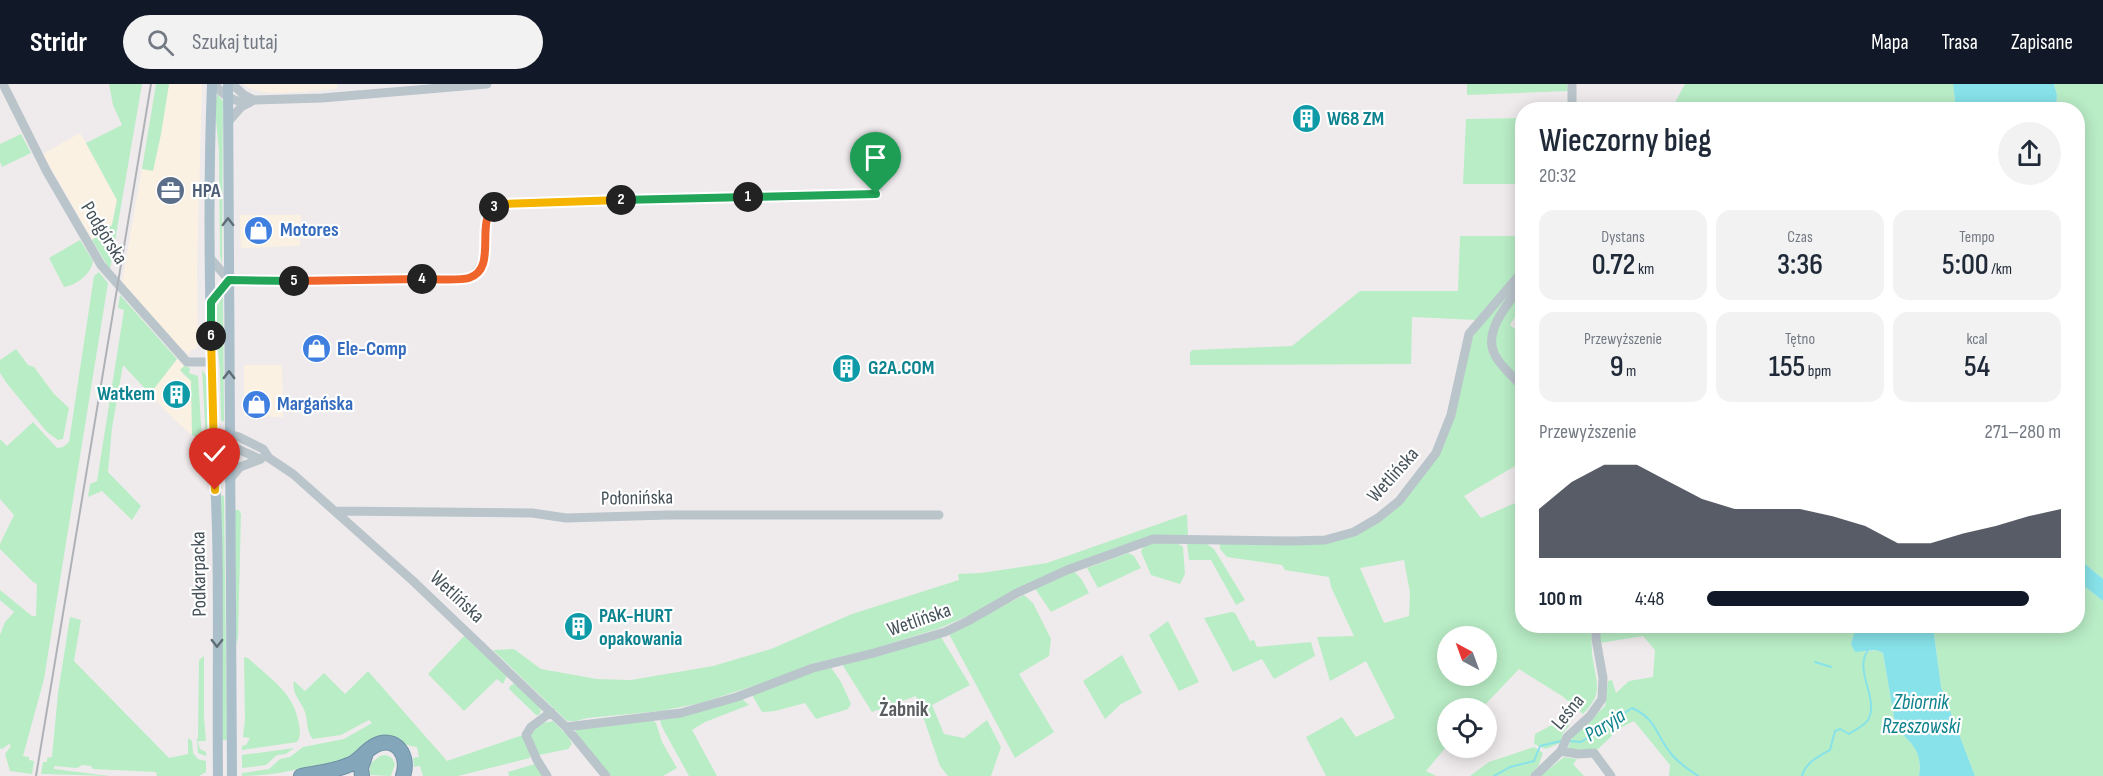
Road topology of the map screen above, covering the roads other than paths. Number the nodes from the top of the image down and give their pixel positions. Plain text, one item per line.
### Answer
1 (3, 84) edge
2 (213, 84) edge
3 (230, 84) edge
4 (487, 84) edge
5 (1572, 84) edge
6 (398, 87) edge
7 (228, 96) junction
8 (251, 102) junction
9 (1572, 102) edge
10 (228, 122) junction
11 (876, 194) dead end
12 (210, 258) junction
13 (229, 280) junction
14 (1515, 280) edge
15 (1515, 295) edge
16 (211, 302) junction
17 (211, 362) junction
18 (1515, 379) edge
19 (229, 434) junction
20 (213, 438) junction
21 (229, 447) junction
22 (265, 458) junction
23 (230, 480) junction
24 (335, 511) junction
25 (939, 515) dead end
26 (1596, 633) edge
27 (551, 712) junction
28 (566, 727) junction
29 (1562, 749) junction
30 (366, 753) junction
31 (218, 776) edge
32 (232, 776) edge
33 (301, 776) edge
34 (362, 776) edge
35 (403, 776) edge
36 (547, 776) edge
37 (606, 776) edge
38 (1535, 776) edge
39 (1611, 776) edge

1 - 17 street, Podgórska
2 - 7 street
2 - 12 main road, Podkarpacka
3 - 7 main road, Podkarpacka
3 - 8 street
4 - 6 street
5 - 9 street
6 - 8 street
7 - 8 street
7 - 10 main road, Podkarpacka
8 - 10 street
13 -> 10 main road, Podkarpacka
11 - 13 street
12 - 13 street
12 - 16 main road, Podkarpacka
13 - 16 street
19 -> 13 main road, Podkarpacka
14 - 28 street, Wetlińska
15 - 18 street
16 - 17 main road, Podkarpacka
17 - 20 main road, Podkarpacka
19 - 20 street
19 - 21 main road, Podkarpacka
19 - 22 street, Wetlińska
20 - 21 street, Wetlińska
20 -> 31 main road, Podkarpacka
21 - 22 street, Wetlińska
21 - 23 main road, Podkarpacka
22 - 23 street
22 - 24 street, Wetlińska
23 - 32 main road, Podkarpacka
24 - 25 street, Połonińska
24 - 27 street, Wetlińska
26 - 29 street, Leśna
27 - 28 street, Wetlińska
27 - 36 street
28 - 37 street
29 - 38 street, Leśna
29 - 39 street, Leśna
30 - 33 highway
30 - 34 highway
30 - 35 highway

